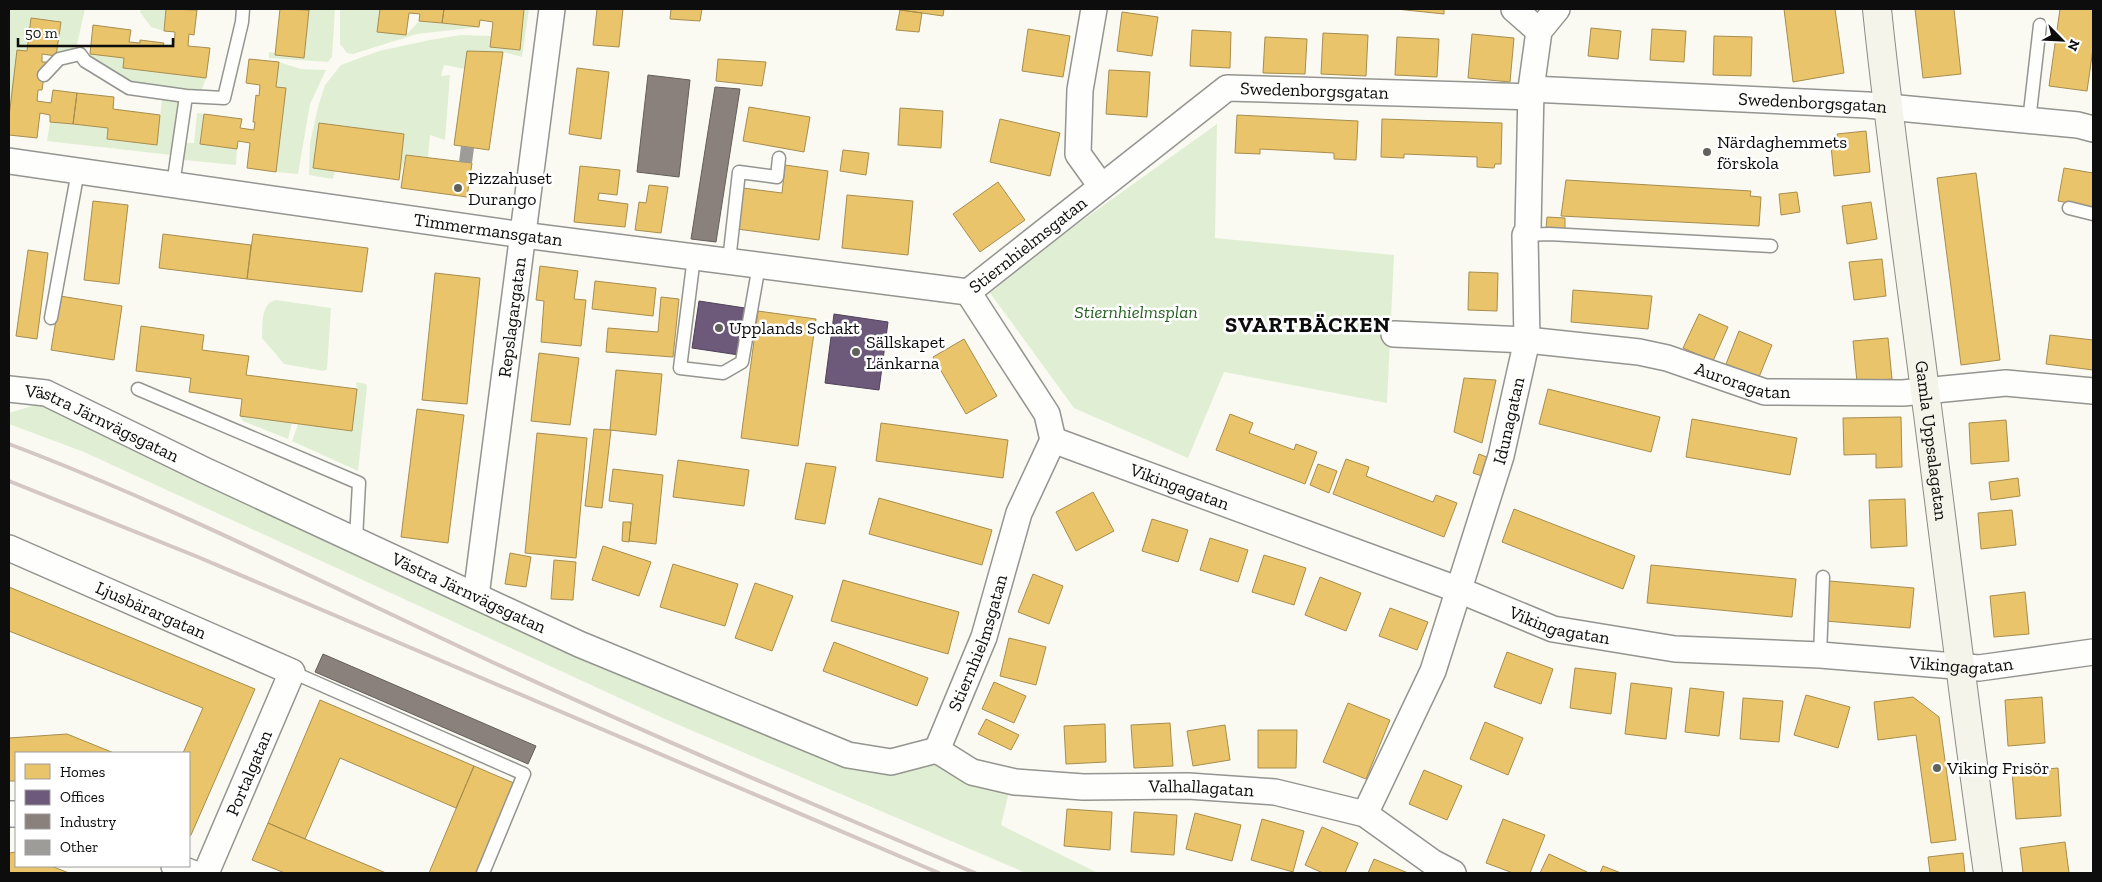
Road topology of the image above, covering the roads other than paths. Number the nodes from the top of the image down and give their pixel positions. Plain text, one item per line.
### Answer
1 (243, 9) edge
2 (552, 9) edge
3 (1094, 9) edge
4 (1514, 9) edge
5 (1557, 9) edge
6 (1877, 9) edge
7 (2040, 25) dead end
8 (1539, 31) junction
9 (44, 75) dead end
10 (1531, 93) junction
11 (186, 96) junction
12 (1887, 108) junction
13 (2029, 121) junction
14 (2093, 129) edge
15 (779, 158) dead end
16 (9, 161) edge
17 (78, 171) junction
18 (173, 185) junction
19 (1101, 186) junction
20 (2069, 208) dead end
21 (2093, 214) edge
22 (522, 235) junction
23 (1526, 235) junction
24 (1771, 246) dead end
25 (694, 257) junction
26 (729, 261) junction
27 (759, 265) junction
28 (968, 292) junction
29 (51, 318) dead end
30 (1394, 334) dead end
31 (1527, 340) junction
32 (9, 388) edge
33 (138, 389) dead end
34 (1925, 391) junction
35 (2093, 391) edge
36 (1053, 440) junction
37 (356, 539) junction
38 (9, 548) edge
39 (1822, 577) dead end
40 (1459, 590) junction
41 (476, 596) junction
42 (2093, 652) edge
43 (1820, 655) junction
44 (1959, 667) junction
45 (292, 672) junction
46 (937, 750) junction
47 (1365, 814) junction
48 (177, 867) edge
49 (192, 873) edge
50 (206, 873) edge
51 (483, 873) edge
52 (1453, 873) edge
53 (1988, 873) edge

1 - 11 lane
2 - 22 street, Repslagargatan
3 - 19 street, Stiernhielmsgatan
4 - 8 street
5 - 8 street
6 - 12 street, Gamla Uppsalagatan
7 - 13 lane
8 - 10 street, Idunagatan
9 - 11 lane
10 - 12 street, Swedenborgsgatan
10 - 19 street, Swedenborgsgatan
10 - 23 street, Idunagatan
11 - 18 lane
12 - 13 street, Swedenborgsgatan
12 - 34 street, Gamla Uppsalagatan
13 - 14 street, Swedenborgsgatan
15 - 26 lane
16 - 17 street, Timmermansgatan
17 - 18 street, Timmermansgatan
17 - 29 lane
18 - 22 street, Timmermansgatan
19 - 28 street, Stiernhielmsgatan
20 - 21 lane
22 - 25 street, Timmermansgatan
22 - 41 street, Repslagargatan
23 - 24 lane
23 - 31 street, Idunagatan
25 - 26 street, Timmermansgatan
25 - 27 lane
26 - 27 street, Timmermansgatan
27 - 28 street, Timmermansgatan
28 - 36 street, Stiernhielmsgatan
30 - 31 street, Auroragatan
31 - 34 street, Auroragatan
31 - 40 street, Idunagatan
32 - 37 street, Västra Järnvägsgatan
33 - 37 lane
34 - 35 street, Auroragatan
34 - 44 street, Gamla Uppsalagatan
36 - 40 street, Vikingagatan
36 - 46 street, Stiernhielmsgatan
37 - 41 street, Västra Järnvägsgatan
38 - 45 street, Ljusbärargatan
39 - 43 lane
40 - 43 street, Vikingagatan
40 - 47 street, Idunagatan
41 - 46 street, Västra Järnvägsgatan
42 - 44 street, Vikingagatan
43 - 44 street, Vikingagatan
44 - 53 street, Gamla Uppsalagatan
45 - 50 street, Portalgatan
45 - 51 lane
46 - 47 street, Valhallagatan
47 - 52 street, Valhallagatan
48 - 49 street

